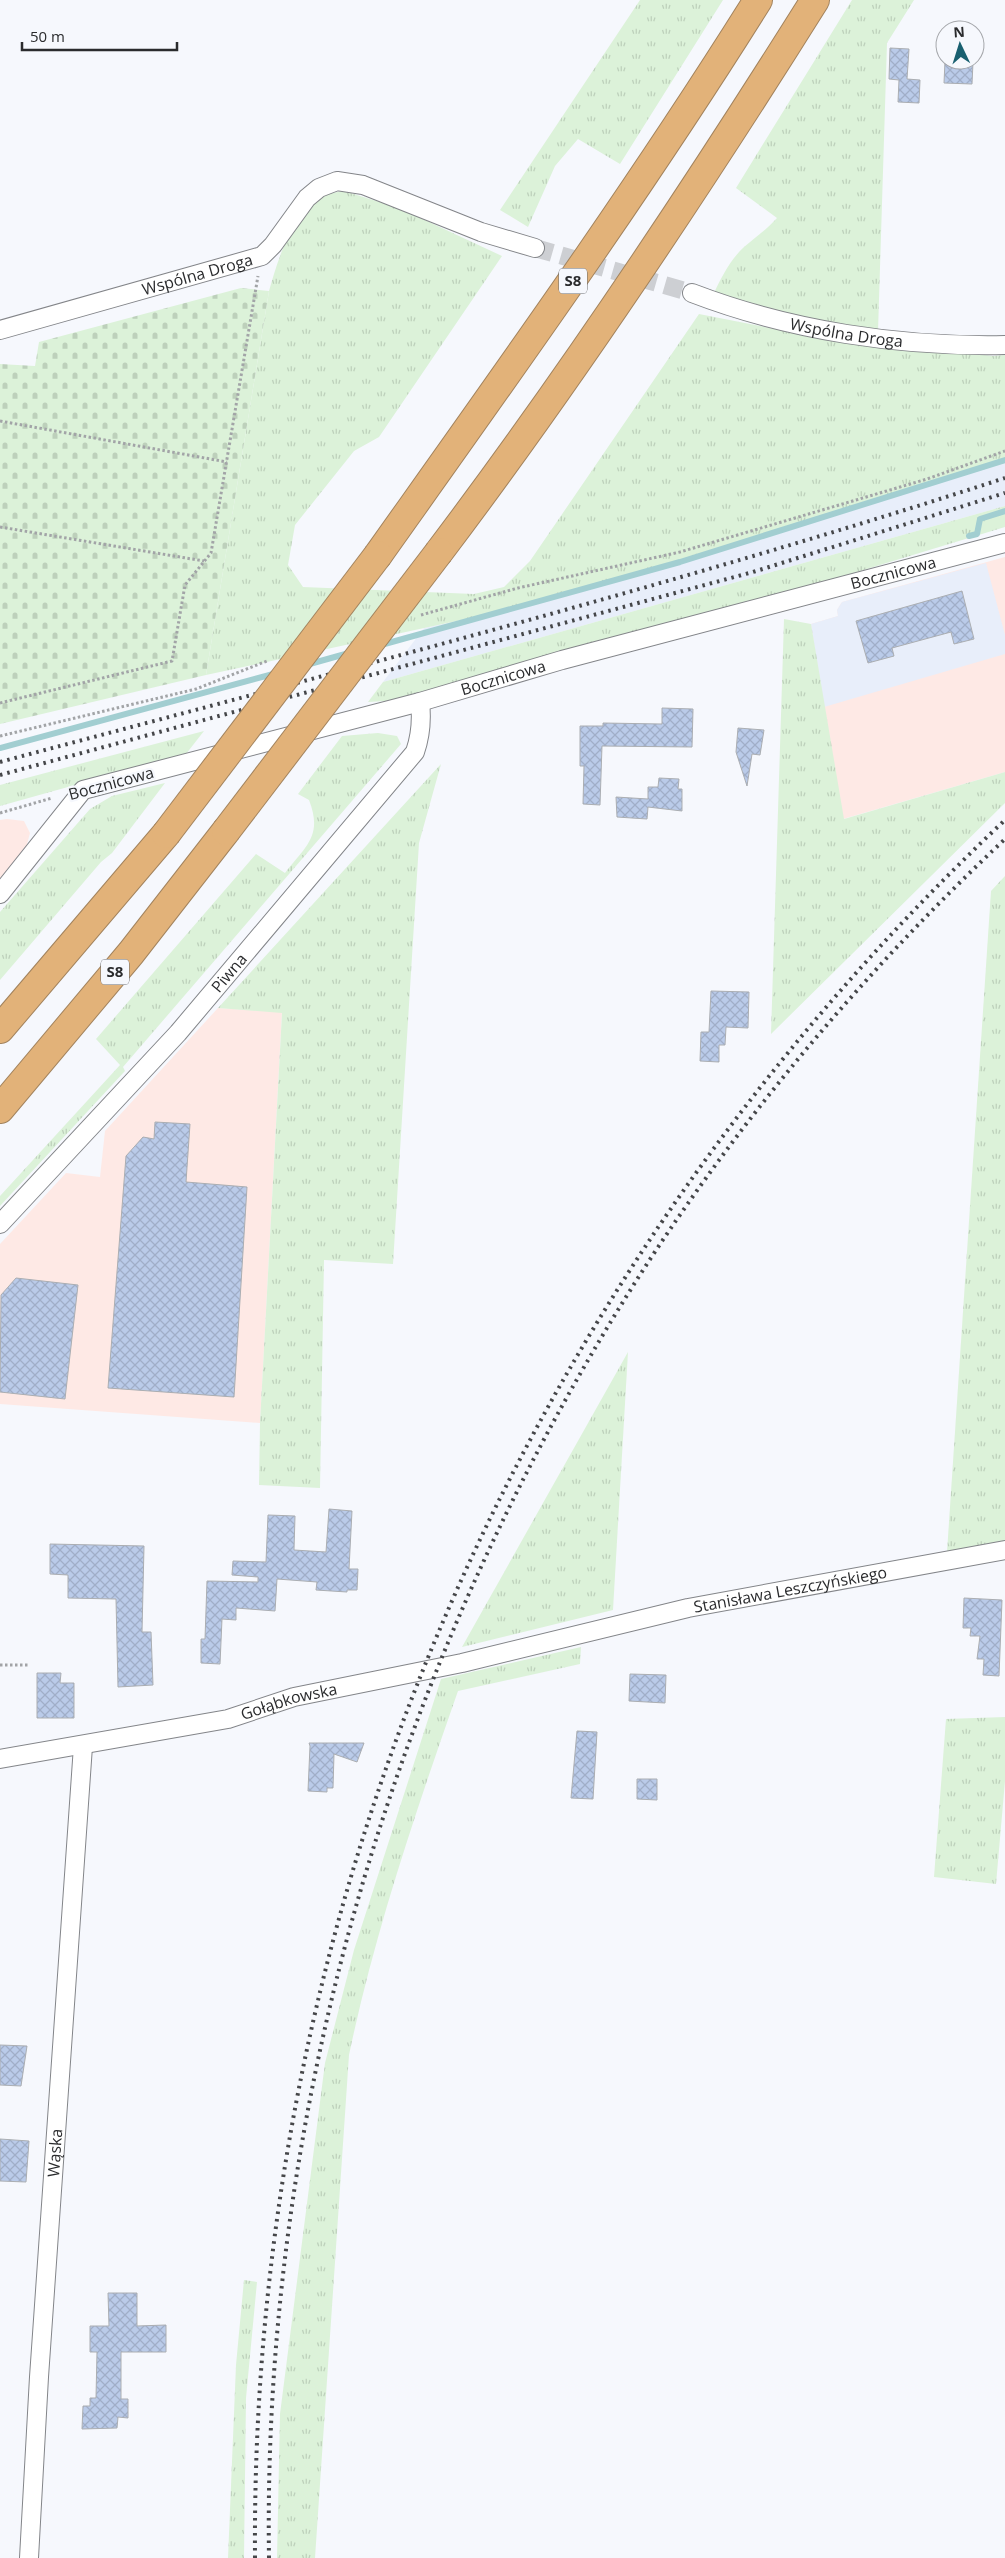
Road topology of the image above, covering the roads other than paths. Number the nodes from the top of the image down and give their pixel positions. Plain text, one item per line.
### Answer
1 (758, 0) edge
2 (815, 0) edge
3 (535, 248) tunnel mouth
4 (692, 293) tunnel mouth
5 (0, 330) edge
6 (1005, 345) edge
7 (1005, 543) edge
8 (420, 702) junction
9 (0, 894) edge
10 (0, 1029) edge
11 (0, 1109) edge
12 (0, 1224) edge
13 (1005, 1550) edge
14 (576, 1634) joint
15 (83, 1746) junction
16 (0, 1759) edge
17 (29, 2558) edge

1 - 10 highway, S8, bridge
2 - 11 highway, S8, bridge
3 - 5 street, Wspólna Droga
4 - 6 street, Wspólna Droga
7 - 8 street, Bocznicowa
8 - 9 street, Bocznicowa
8 - 12 street, Piwna
13 - 14 street, Stanisława Leszczyńskiego
14 - 15 street, Gołąbkowska
15 - 16 street, Gołąbkowska
15 - 17 street, Wąska

